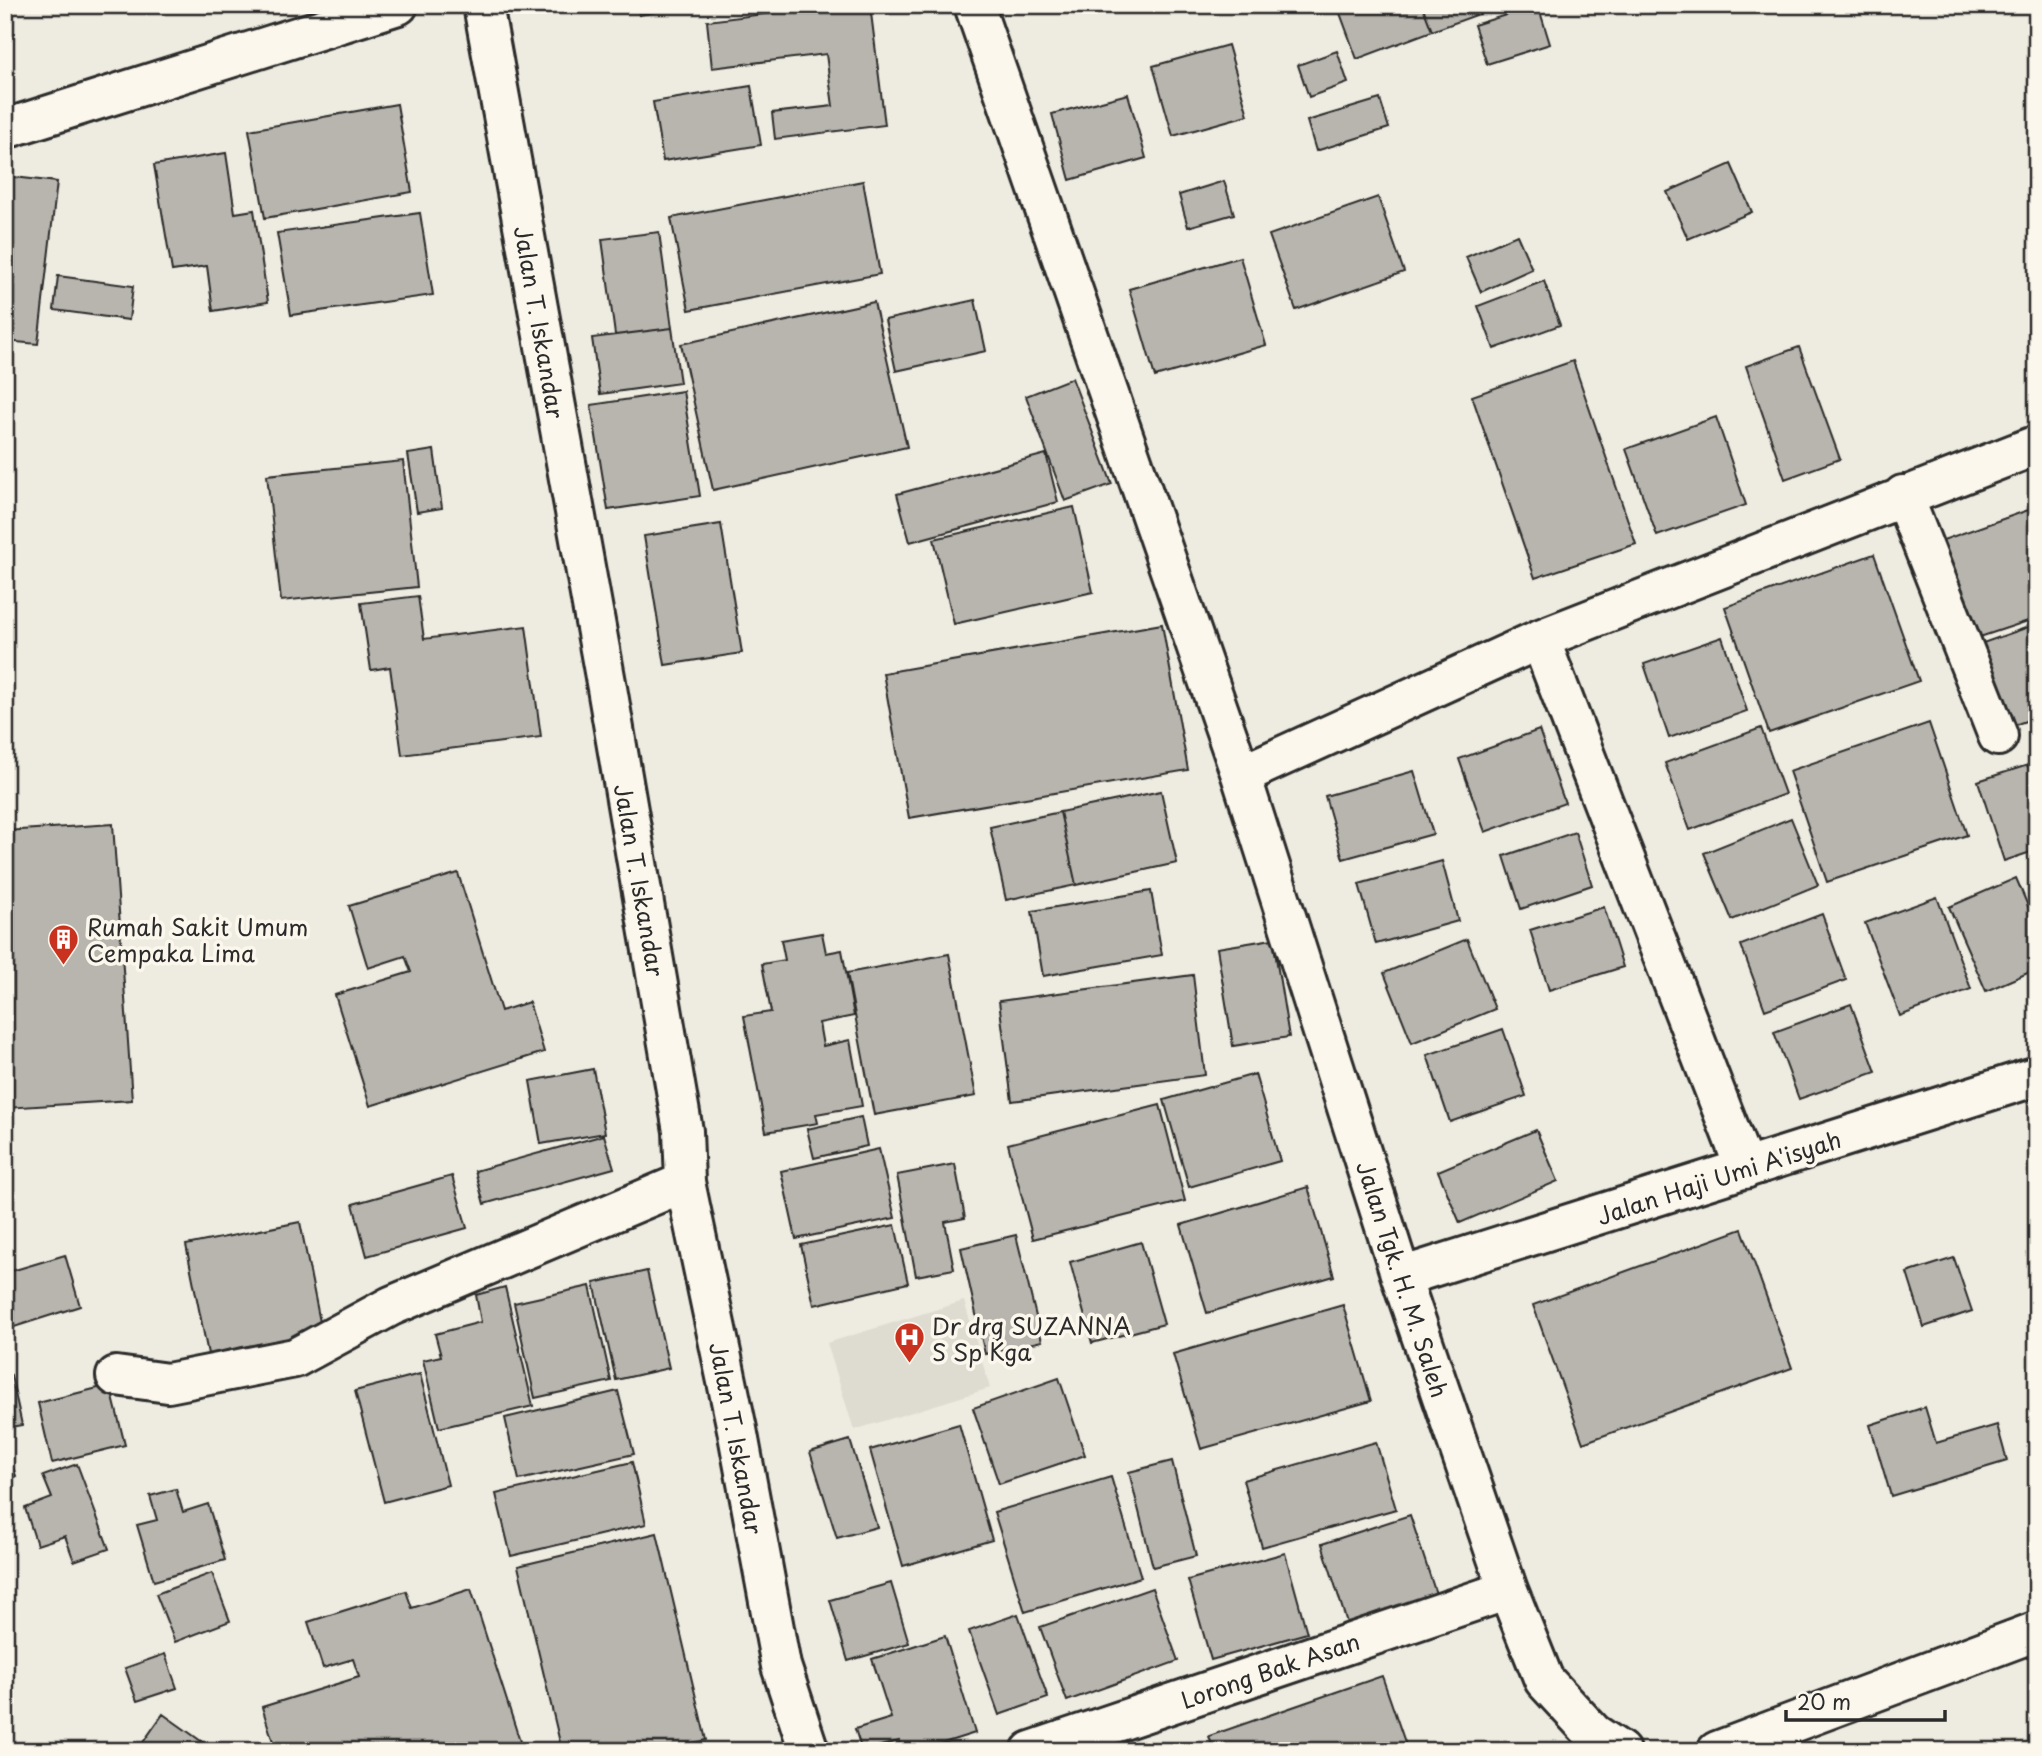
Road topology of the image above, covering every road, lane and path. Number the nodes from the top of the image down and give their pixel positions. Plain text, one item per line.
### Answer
1 (398, 5) edge
2 (483, 5) edge
3 (974, 5) edge
4 (5, 129) edge
5 (2037, 445) edge
6 (1903, 495) junction
7 (1540, 639) junction
8 (1998, 736) dead end
9 (1241, 775) junction
10 (2037, 1076) edge
11 (1745, 1169) junction
12 (685, 1182) junction
13 (1401, 1278) junction
14 (116, 1376) dead end
15 (1508, 1590) junction
16 (2037, 1631) edge
17 (809, 1751) edge
18 (1031, 1751) edge
19 (1619, 1751) edge
20 (1717, 1751) edge

1 - 4 street
2 - 12 street, Jalan T. Iskandar
3 - 9 street, Jalan Tgk. H. M. Saleh
5 - 6 street
6 - 7 street
6 - 8 street
7 - 9 street
7 - 11 street
9 - 13 street, Jalan Tgk. H. M. Saleh
10 - 11 street, Jalan Haji Umi A'isyah
11 - 13 street, Jalan Haji Umi A'isyah
12 - 14 street
12 - 17 street, Jalan T. Iskandar
13 - 15 street, Jalan Tgk. H. M. Saleh
15 - 18 street, Lorong Bak Asan
15 - 19 street, Jalan Tgk. H. M. Saleh
16 - 20 street

